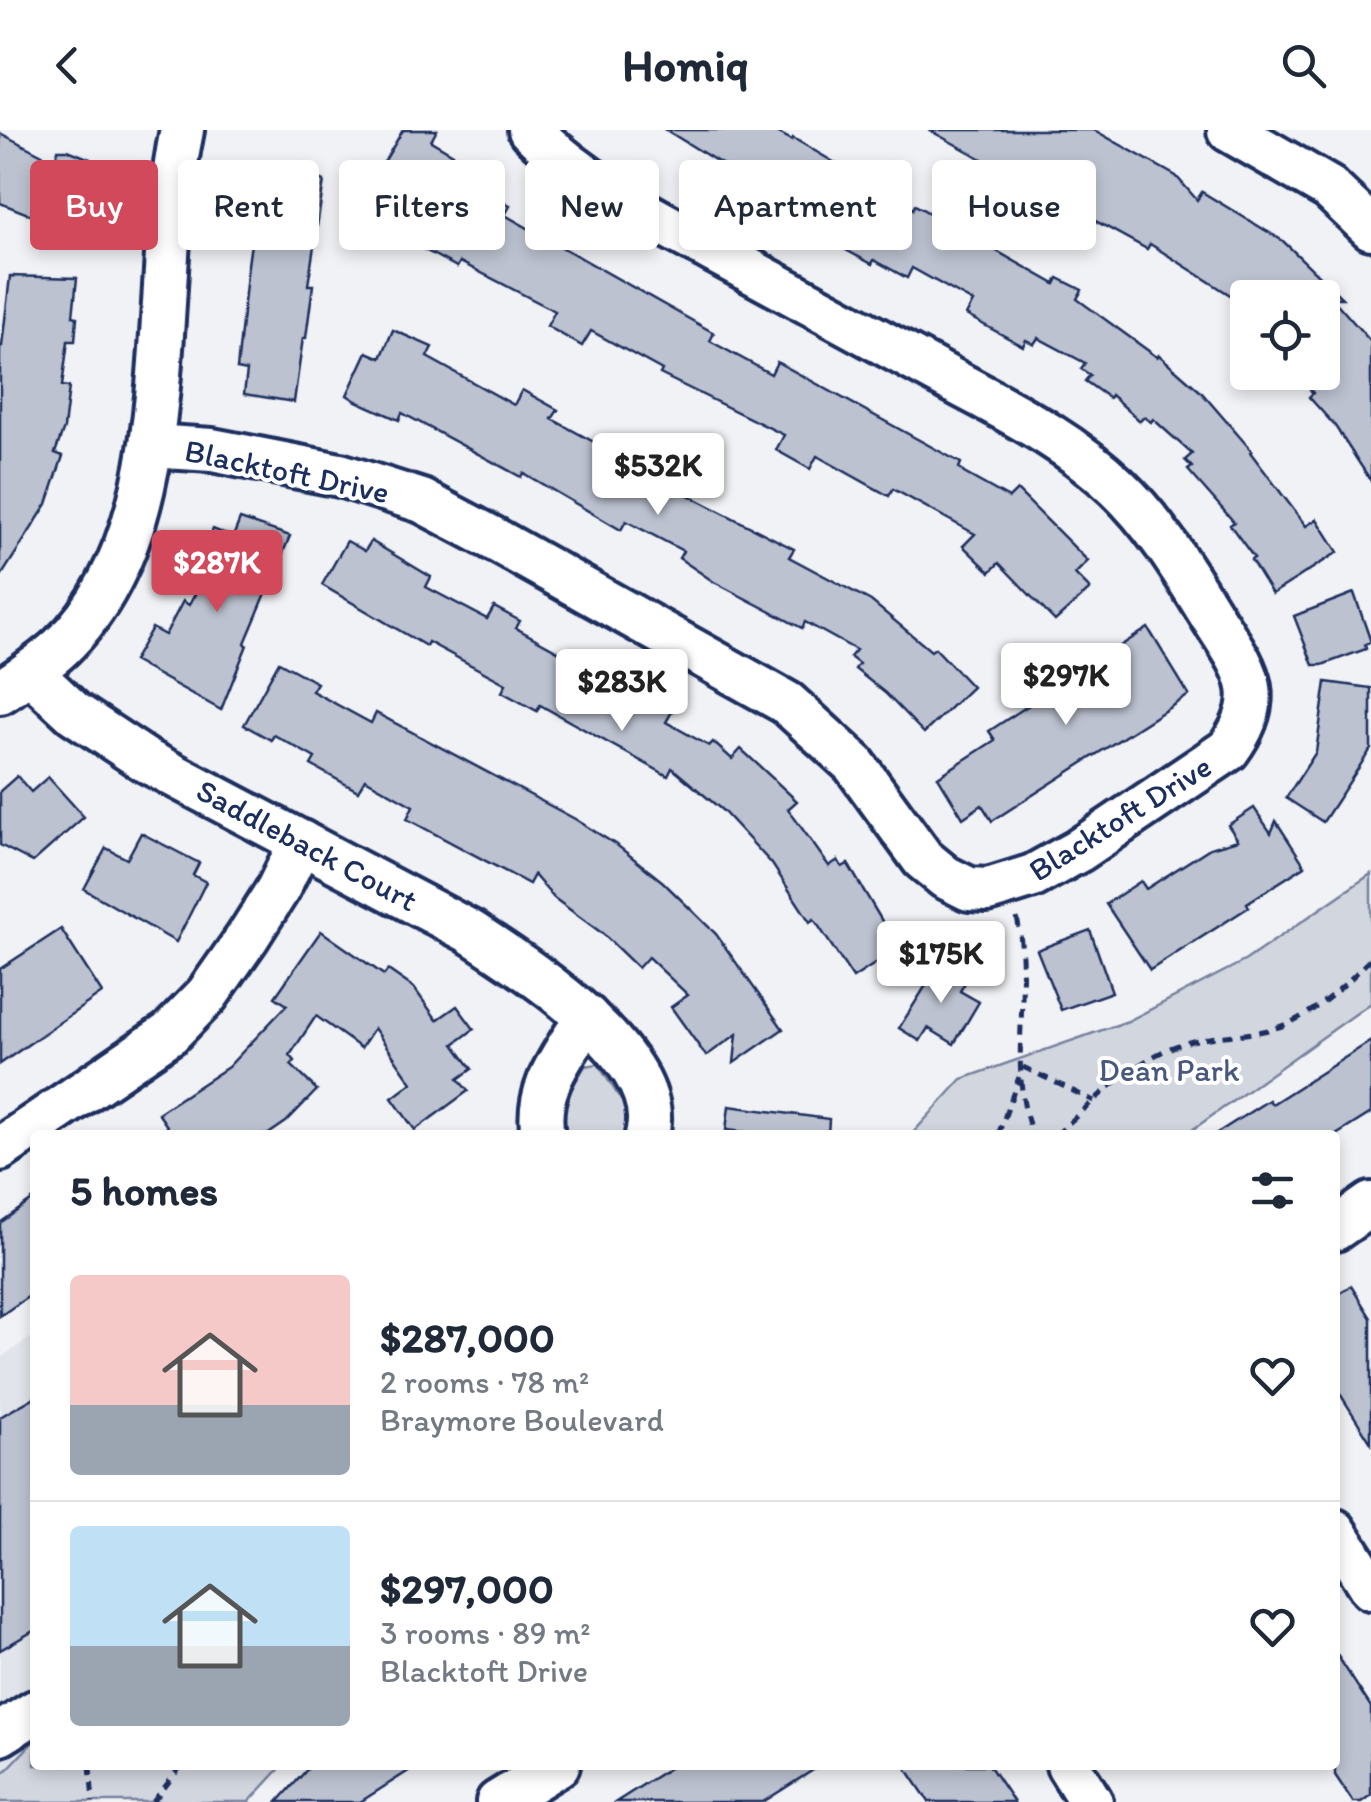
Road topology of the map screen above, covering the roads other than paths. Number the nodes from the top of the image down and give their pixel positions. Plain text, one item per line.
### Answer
1 (182, 130) edge
2 (530, 130) edge
3 (1229, 130) edge
4 (1371, 228) edge
5 (151, 446) junction
6 (15, 682) edge
7 (301, 842) junction
8 (587, 1017) junction
9 (542, 1130) edge
10 (648, 1130) edge
11 (0, 1149) edge
12 (1371, 1204) edge
13 (1340, 1226) edge
14 (1340, 1539) edge
15 (1371, 1588) edge
16 (30, 1715) edge
17 (0, 1734) edge
18 (550, 1770) edge
19 (1071, 1770) edge
20 (498, 1802) edge
21 (1091, 1802) edge

1 - 5 street
2 - 5 street, Blacktoft Drive
3 - 4 street
5 - 6 street
6 - 7 street, Saddleback Court
7 - 8 street, Saddleback Court
7 - 11 street
8 - 9 street
8 - 10 street, Saddleback Court
12 - 13 street
14 - 15 street
16 - 17 street
18 - 20 street
19 - 21 street

